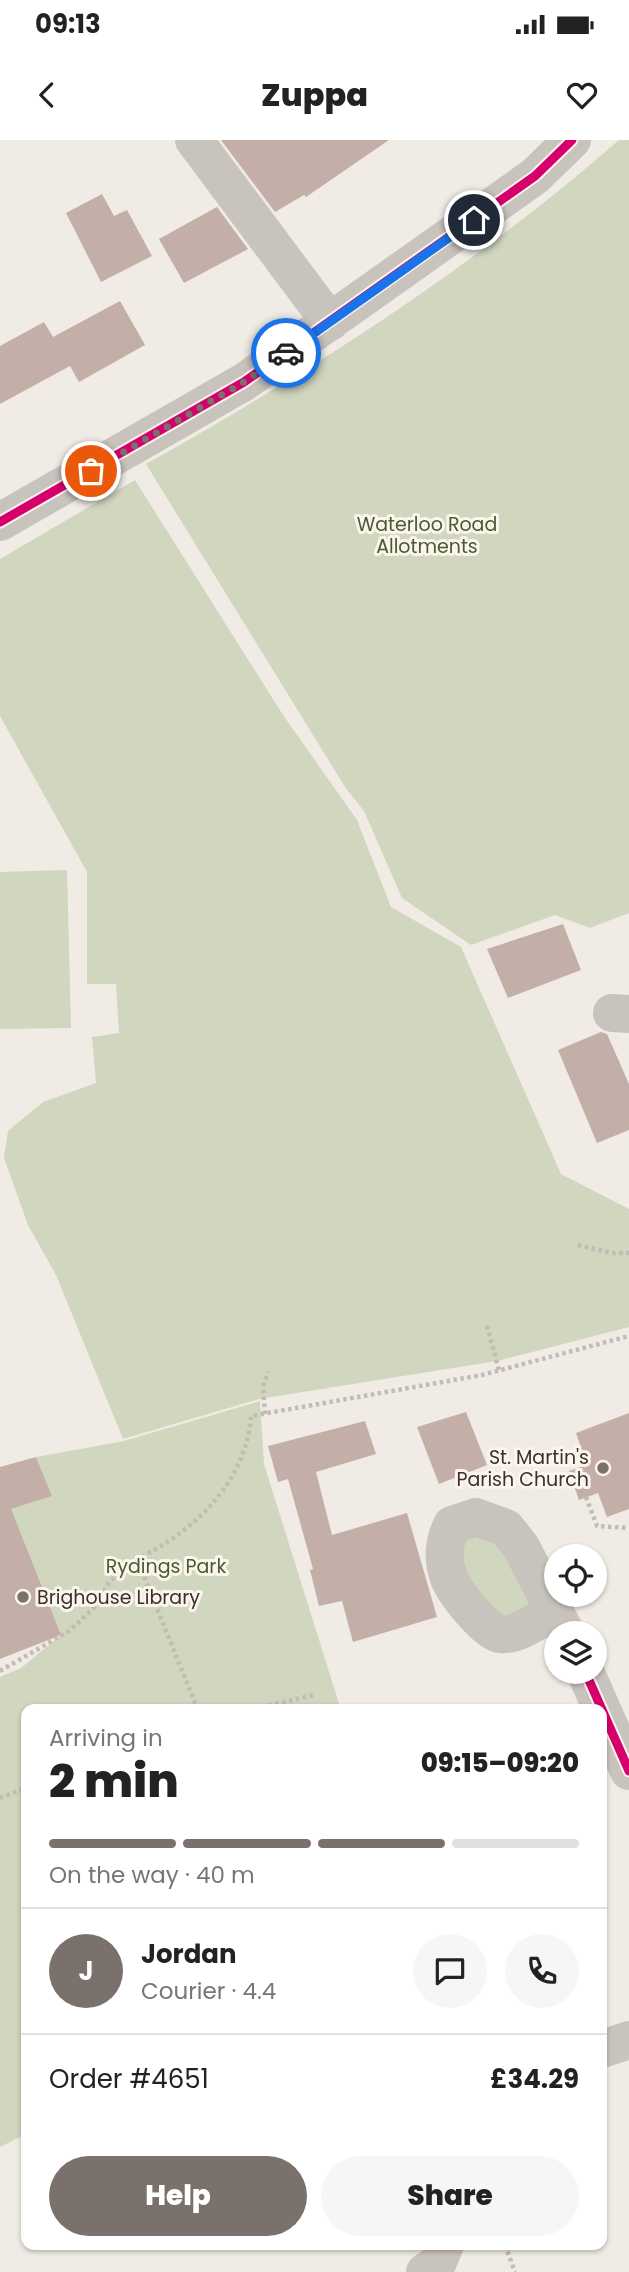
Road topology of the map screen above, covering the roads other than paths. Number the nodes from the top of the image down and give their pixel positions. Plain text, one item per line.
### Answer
1 (194, 140) edge
2 (572, 140) edge
3 (330, 322) junction
4 (0, 522) edge
5 (589, 1684) edge
6 (596, 1704) edge
7 (608, 1739) edge
8 (629, 1772) edge
9 (629, 2040) edge
10 (607, 2047) edge
11 (443, 2250) edge
12 (425, 2272) edge

1 - 3 street
2 - 3 street
3 - 4 street
5 - 6 street
7 - 8 street
9 - 10 street
11 - 12 street

